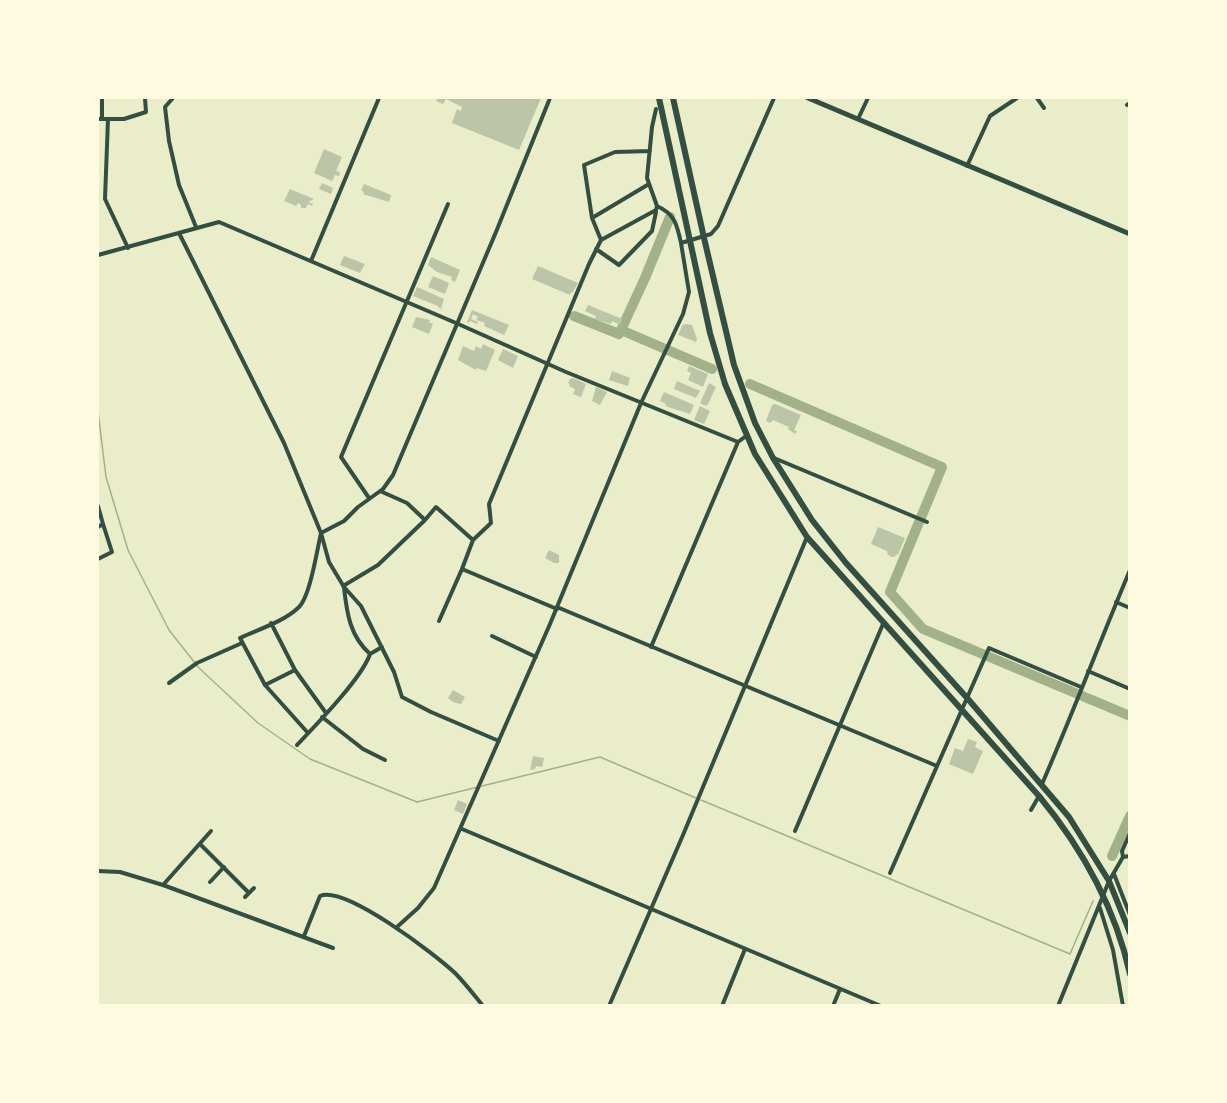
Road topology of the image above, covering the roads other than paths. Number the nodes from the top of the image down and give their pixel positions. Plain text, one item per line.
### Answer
1 (102, 98) edge
2 (145, 98) edge
3 (173, 98) edge
4 (380, 98) edge
5 (550, 98) edge
6 (659, 98) edge
7 (674, 98) edge
8 (774, 98) edge
9 (808, 98) edge
10 (868, 98) edge
11 (1017, 98) edge
12 (1037, 98) edge
13 (1044, 108) dead end
14 (656, 109) dead end
15 (100, 119) edge
16 (108, 119) junction
17 (858, 119) junction
18 (650, 151) junction
19 (967, 166) junction
20 (649, 184) junction
21 (448, 204) dead end
22 (657, 208) junction
23 (592, 218) junction
24 (196, 227) junction
25 (179, 233) junction
26 (1130, 234) edge
27 (704, 238) junction
28 (601, 240) junction
29 (690, 241) junction
30 (681, 243) junction
31 (128, 248) junction
32 (597, 249) junction
33 (98, 255) edge
34 (311, 261) junction
35 (406, 302) junction
36 (456, 323) junction
37 (549, 364) junction
38 (641, 403) junction
39 (746, 436) junction
40 (738, 442) junction
41 (773, 458) junction
42 (380, 491) junction
43 (369, 498) junction
44 (98, 506) edge
45 (425, 520) junction
46 (927, 522) dead end
47 (103, 524) junction
48 (98, 527) edge
49 (321, 533) junction
50 (807, 537) junction
51 (473, 540) junction
52 (98, 559) edge
53 (462, 569) junction
54 (1130, 570) edge
55 (344, 586) junction
56 (1116, 602) junction
57 (557, 608) junction
58 (1130, 608) edge
59 (439, 621) dead end
60 (271, 624) junction
61 (883, 624) junction
62 (492, 636) dead end
63 (242, 643) junction
64 (382, 647) junction
65 (651, 647) junction
66 (370, 654) junction
67 (536, 657) junction
68 (295, 670) junction
69 (1088, 671) junction
70 (169, 683) dead end
71 (265, 685) junction
72 (744, 686) junction
73 (1081, 687) junction
74 (1130, 689) edge
75 (968, 699) junction
76 (962, 711) junction
77 (324, 715) junction
78 (841, 726) junction
79 (308, 733) junction
80 (500, 741) junction
81 (297, 745) dead end
82 (385, 760) dead end
83 (937, 766) junction
84 (1042, 784) junction
85 (1038, 796) junction
86 (1031, 810) dead end
87 (462, 829) junction
88 (211, 831) dead end
89 (795, 831) dead end
90 (1130, 833) edge
91 (201, 845) junction
92 (1130, 856) edge
93 (1123, 858) junction
94 (224, 867) junction
95 (98, 871) edge
96 (890, 873) dead end
97 (1113, 873) junction
98 (1109, 881) junction
99 (210, 882) dead end
100 (163, 885) junction
101 (254, 888) dead end
102 (249, 892) junction
103 (245, 897) dead end
104 (1104, 897) junction
105 (1099, 908) junction
106 (650, 909) junction
107 (1130, 915) edge
108 (397, 927) junction
109 (1130, 933) edge
110 (304, 936) junction
111 (333, 948) dead end
112 (745, 949) junction
113 (1130, 974) edge
114 (840, 989) junction
115 (483, 1005) edge
116 (609, 1005) edge
117 (722, 1005) edge
118 (833, 1005) edge
119 (881, 1005) edge
120 (1058, 1005) edge
121 (1123, 1005) edge

1 - 15 street
2 - 16 street
3 - 24 street
4 - 34 street
5 - 36 street
6 - 29 highway
7 - 27 highway
8 - 27 street
9 - 17 main road
10 - 17 street
11 - 19 street
12 - 13 street
14 - 18 street
15 - 16 street
16 - 31 street
17 - 19 main road
18 - 20 street
18 - 23 street
19 - 26 main road
20 - 22 street
20 - 23 street
21 - 35 street
22 - 28 street
22 - 30 street
22 - 32 street
23 - 28 street
24 - 25 street
24 - 34 street
25 - 31 street
25 - 49 street
27 - 29 street
27 - 41 highway
28 - 32 street
29 - 30 street
29 - 39 highway
30 - 38 street
31 - 33 street
32 - 37 street
34 - 35 street
35 - 36 street
35 - 43 street
36 - 37 street
36 - 42 street
37 - 38 street
37 - 51 street
38 - 40 street
38 - 57 street
39 - 40 street
39 - 50 highway
40 - 65 street
41 - 46 street
41 - 75 highway
42 - 43 street
42 - 45 street
43 - 49 street
44 - 47 street
45 - 51 street
45 - 55 street
47 - 48 street
47 - 52 street
49 - 55 street
49 - 60 street
50 - 61 highway
50 - 72 street
51 - 53 street
53 - 57 street
53 - 59 street
54 - 56 street
55 - 64 street
55 - 66 street
56 - 58 street
56 - 69 street
57 - 65 street
57 - 67 street
60 - 63 street
60 - 68 street
61 - 76 highway
61 - 78 street
62 - 67 street
63 - 70 street
63 - 71 street
64 - 66 street
64 - 80 street
65 - 72 street
66 - 77 street
67 - 80 street
68 - 71 street
68 - 77 street
69 - 73 street
69 - 74 street
71 - 79 street
72 - 78 street
72 - 106 street
73 - 75 street
73 - 84 street
75 - 76 street
75 - 84 highway
76 - 83 street
76 - 85 highway
77 - 79 street
77 - 82 street
78 - 83 street
78 - 89 street
79 - 81 street
80 - 87 street
83 - 96 street
84 - 98 highway
85 - 86 street
85 - 104 highway
87 - 106 street
87 - 108 street
88 - 91 street
90 - 93 street
91 - 94 street
91 - 100 street
92 - 93 street
93 - 97 street
94 - 99 street
94 - 102 street
95 - 100 street
97 - 98 street
97 - 107 street
98 - 104 street
98 - 109 highway
100 - 110 street
101 - 102 street
102 - 103 street
104 - 105 street
104 - 113 highway
105 - 120 street
105 - 121 street
106 - 112 street
106 - 116 street
108 - 110 street
108 - 115 street
110 - 111 street
112 - 114 street
112 - 117 street
114 - 118 street
114 - 119 street

